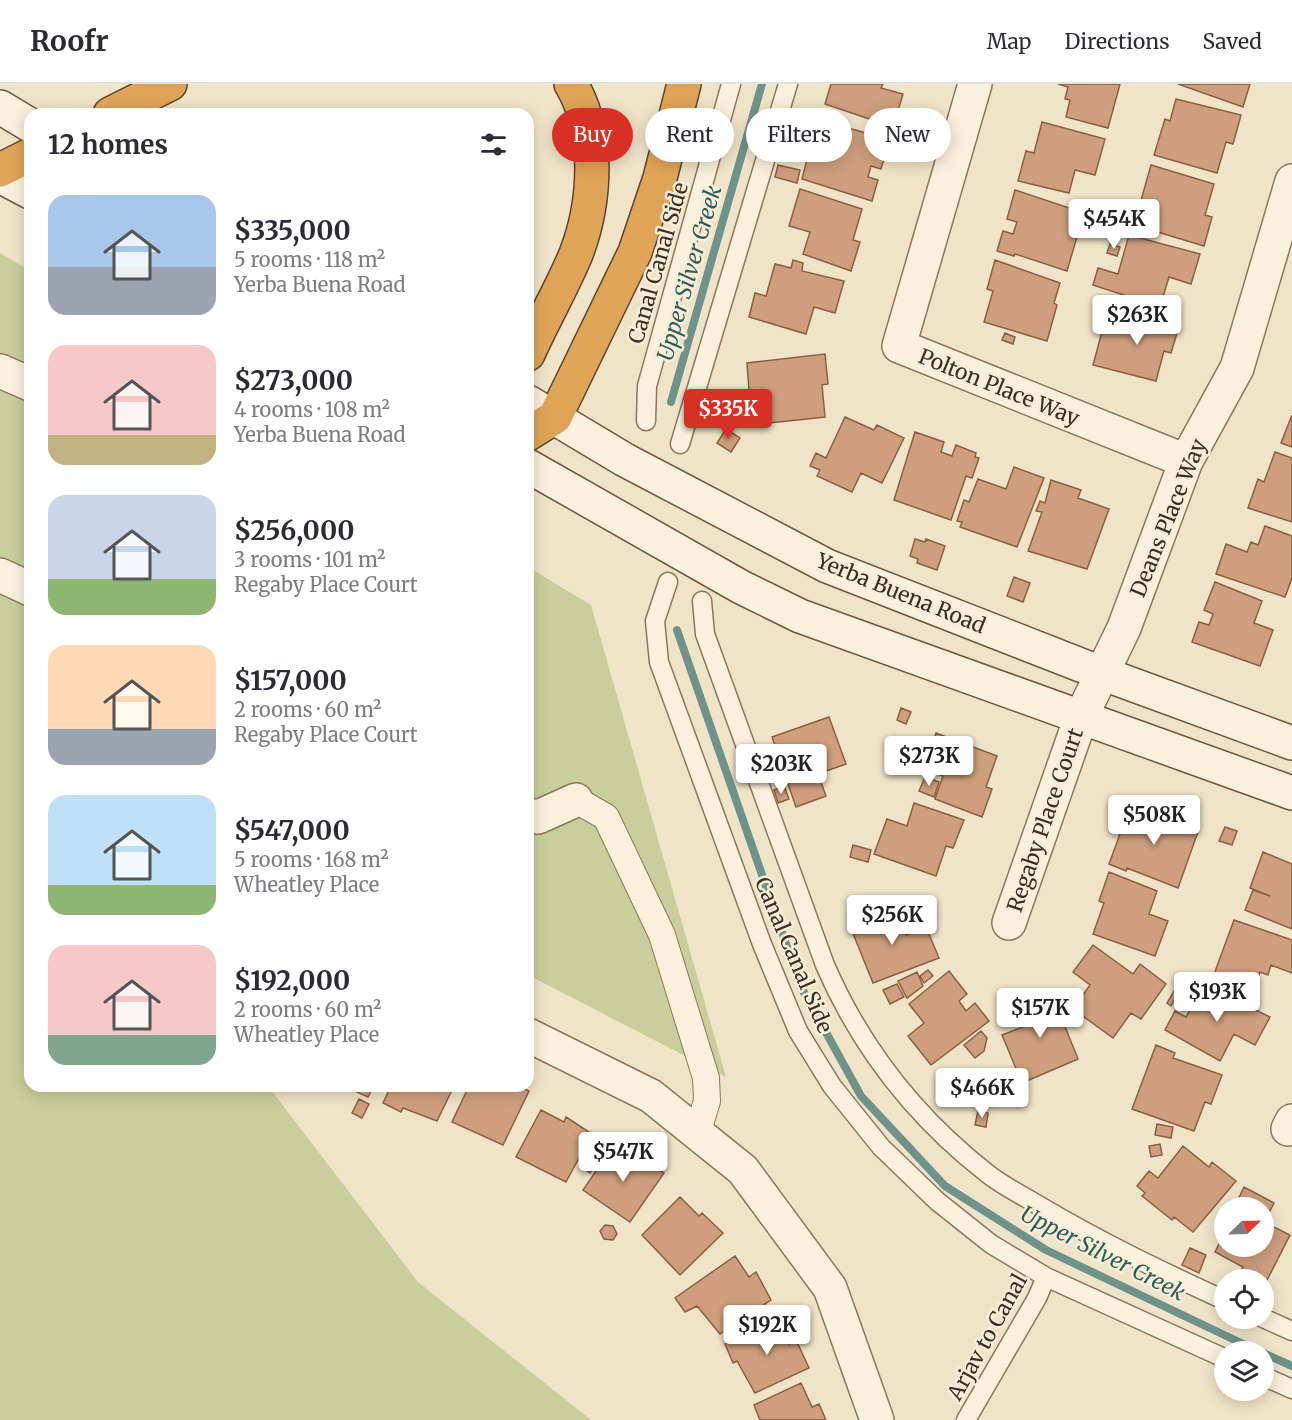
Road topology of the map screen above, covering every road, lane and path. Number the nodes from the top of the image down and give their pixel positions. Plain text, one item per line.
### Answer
1 (170, 84) edge
2 (571, 84) edge
3 (684, 84) edge
4 (731, 84) edge
5 (788, 84) edge
6 (975, 84) edge
7 (0, 107) edge
8 (122, 108) edge
9 (24, 121) edge
10 (24, 158) edge
11 (0, 170) edge
12 (0, 176) edge
13 (1292, 182) edge
14 (24, 189) edge
15 (534, 341) edge
16 (0, 371) edge
17 (24, 381) edge
18 (542, 410) edge
19 (646, 421) dead end
20 (534, 424) edge
21 (680, 444) dead end
22 (1186, 461) junction
23 (534, 469) edge
24 (0, 575) edge
25 (668, 582) dead end
26 (24, 586) edge
27 (702, 601) dead end
28 (1101, 673) junction
29 (1081, 717) junction
30 (1292, 743) edge
31 (1292, 793) edge
32 (576, 800) joint
33 (534, 816) edge
34 (1009, 923) dead end
35 (534, 1038) edge
36 (697, 1134) junction
37 (1046, 1276) junction
38 (1214, 1295) edge
39 (1274, 1322) edge
40 (1292, 1331) edge
41 (1214, 1353) edge
42 (1274, 1381) edge
43 (1292, 1389) edge
44 (877, 1420) edge
45 (966, 1420) edge

1 - 8 highway
2 - 15 highway
3 - 18 highway
4 - 19 lane, Canal Canal Side
5 - 21 lane
6 - 22 street, Polton Place Way
7 - 9 street
10 - 11 highway
12 - 14 street
13 - 22 street, Deans Place Way
16 - 17 street
18 - 20 highway
18 - 28 street, Yerba Buena Road
22 - 28 street, Deans Place Way
23 - 29 street
24 - 26 street
25 - 37 lane, Canal Canal Side
27 - 38 lane, Canal Canal Side
28 - 29 street, Deans Place Way
28 - 30 street, Yerba Buena Road
29 - 31 street
29 - 34 street, Regaby Place Court
32 - 33 street
32 - 36 street
35 - 36 street
36 - 44 street
37 - 41 lane, Canal Canal Side
37 - 45 lane, Arjav to Canal
39 - 40 lane
42 - 43 lane

